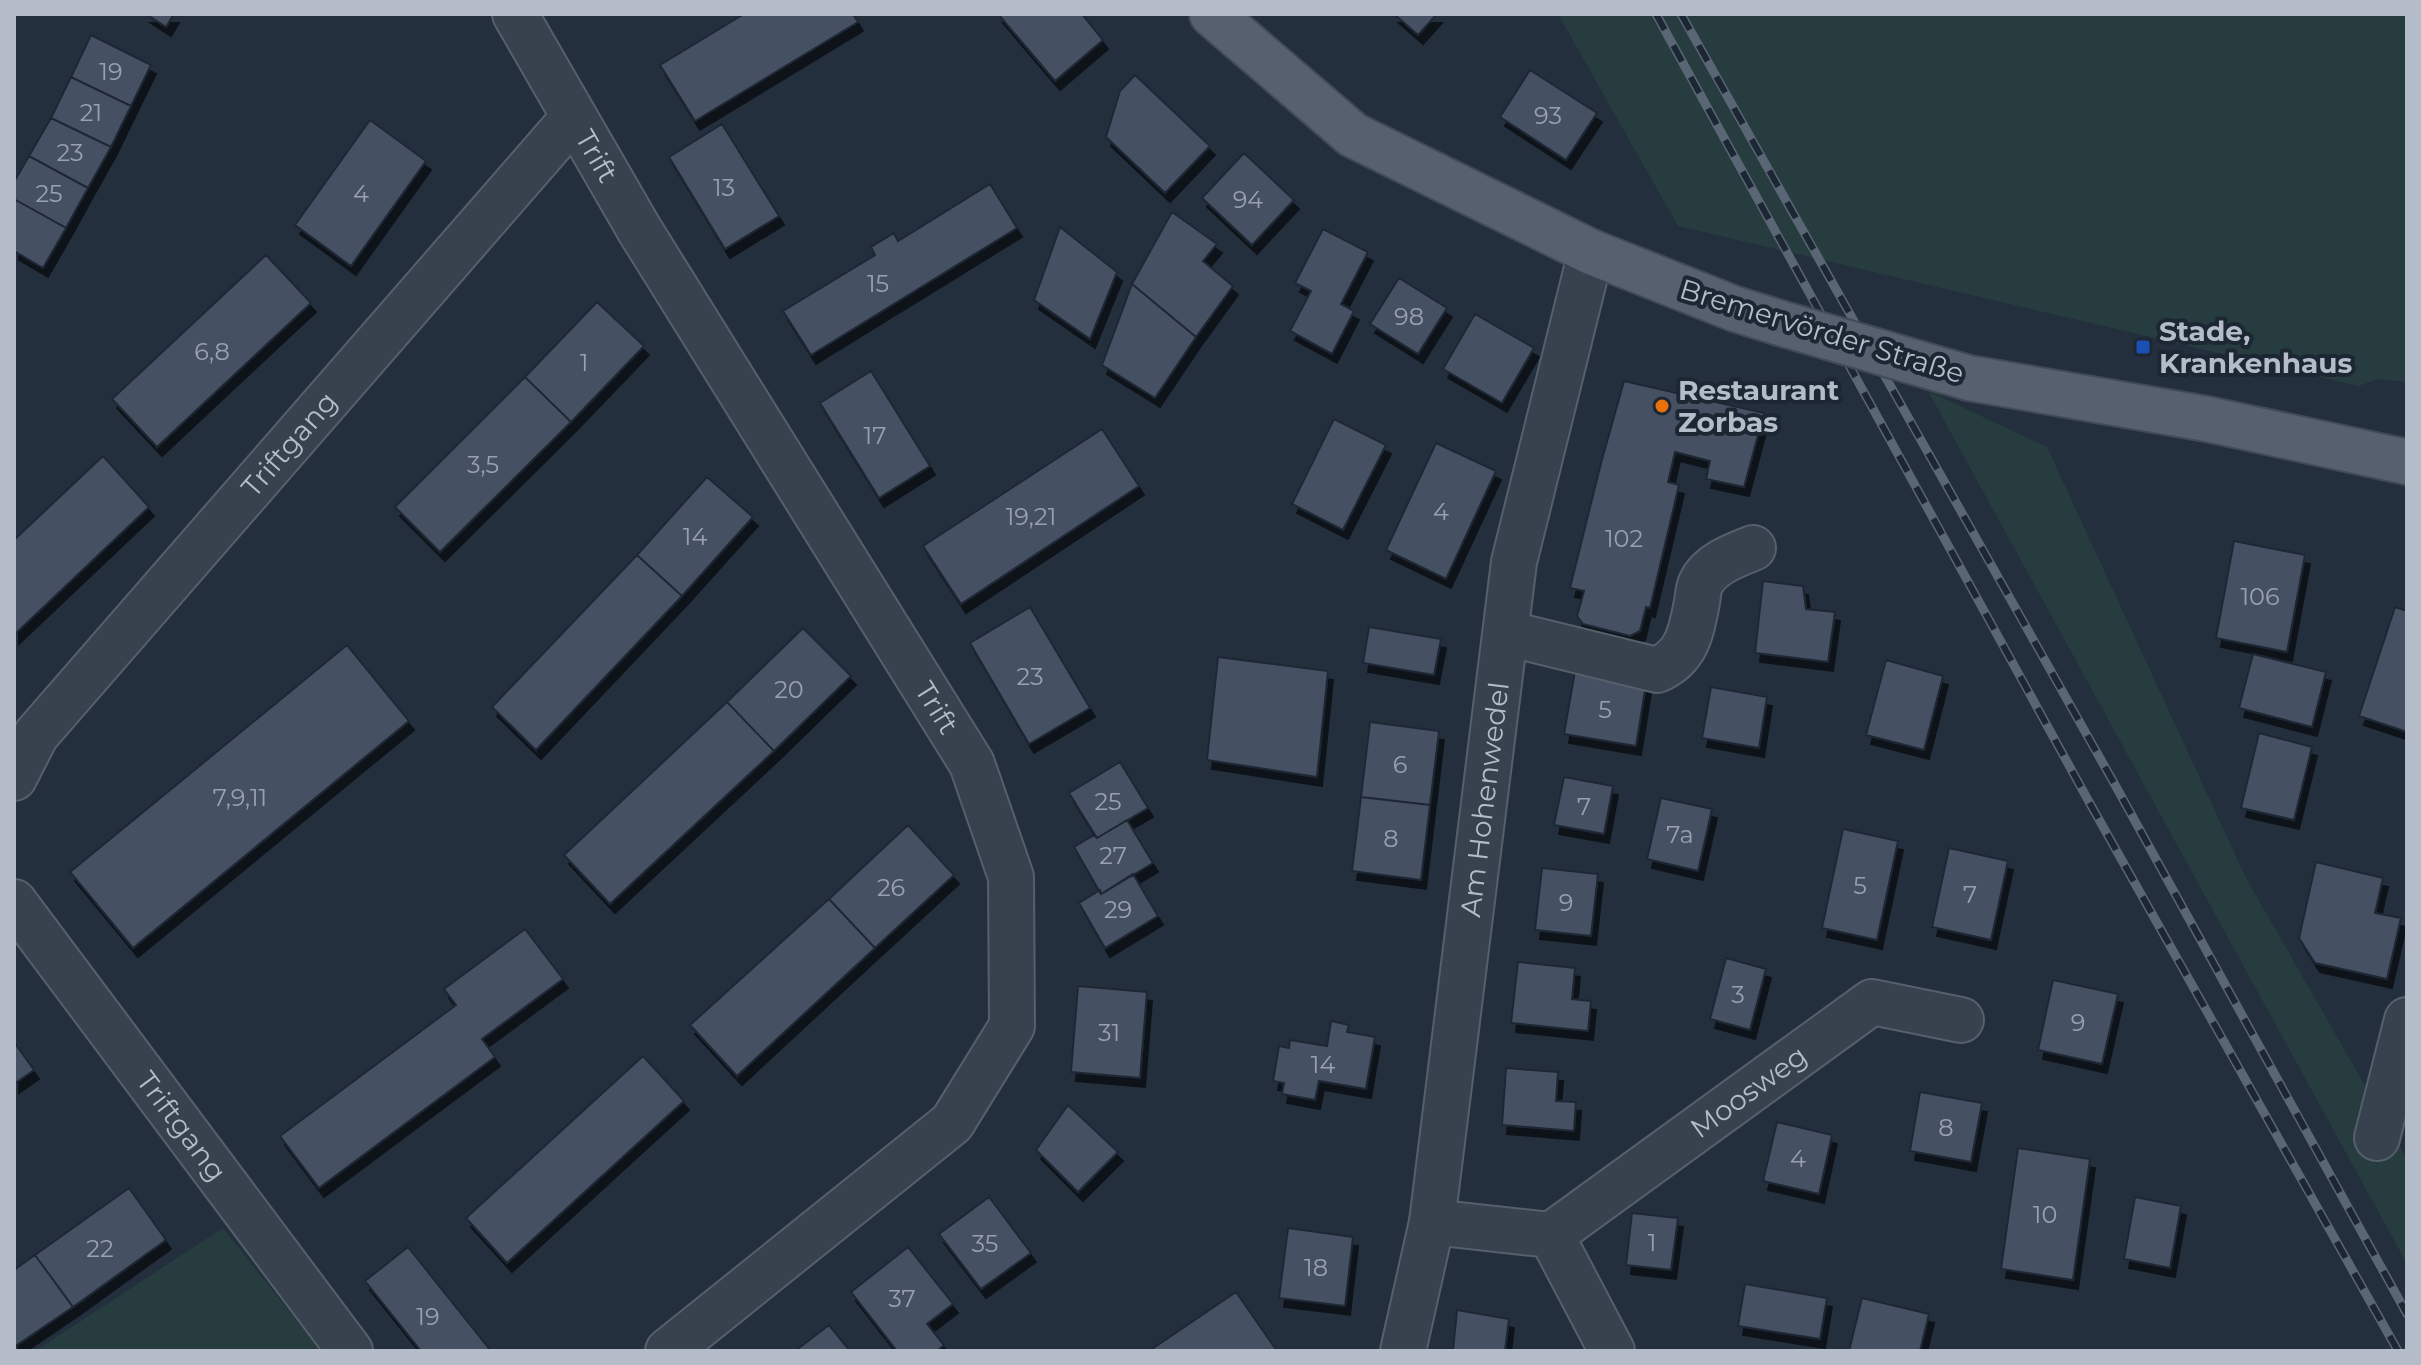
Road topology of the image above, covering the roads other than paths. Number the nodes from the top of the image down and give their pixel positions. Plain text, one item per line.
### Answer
1 (515, 14) edge
2 (1212, 14) edge
3 (574, 117) junction
4 (1591, 252) junction
5 (2407, 462) edge
6 (1753, 548) dead end
7 (1506, 633) junction
8 (14, 778) edge
9 (14, 902) edge
10 (1961, 1020) dead end
11 (2407, 1020) edge
12 (2377, 1138) dead end
13 (1432, 1222) junction
14 (1551, 1235) junction
15 (350, 1351) edge
16 (668, 1351) edge
17 (1403, 1351) edge
18 (1612, 1351) edge

1 - 3 street, Trift
2 - 4 main road, Bremervörder Straße
3 - 8 street, Triftgang
3 - 16 street, Trift
4 - 5 main road, Bremervörder Straße, bridge
4 - 7 street, Am Hohenwedel
6 - 7 street
7 - 13 street, Am Hohenwedel
9 - 15 street, Triftgang
10 - 14 street, Moosweg
11 - 12 street
13 - 14 street
13 - 17 street, Am Hohenwedel
14 - 18 street

